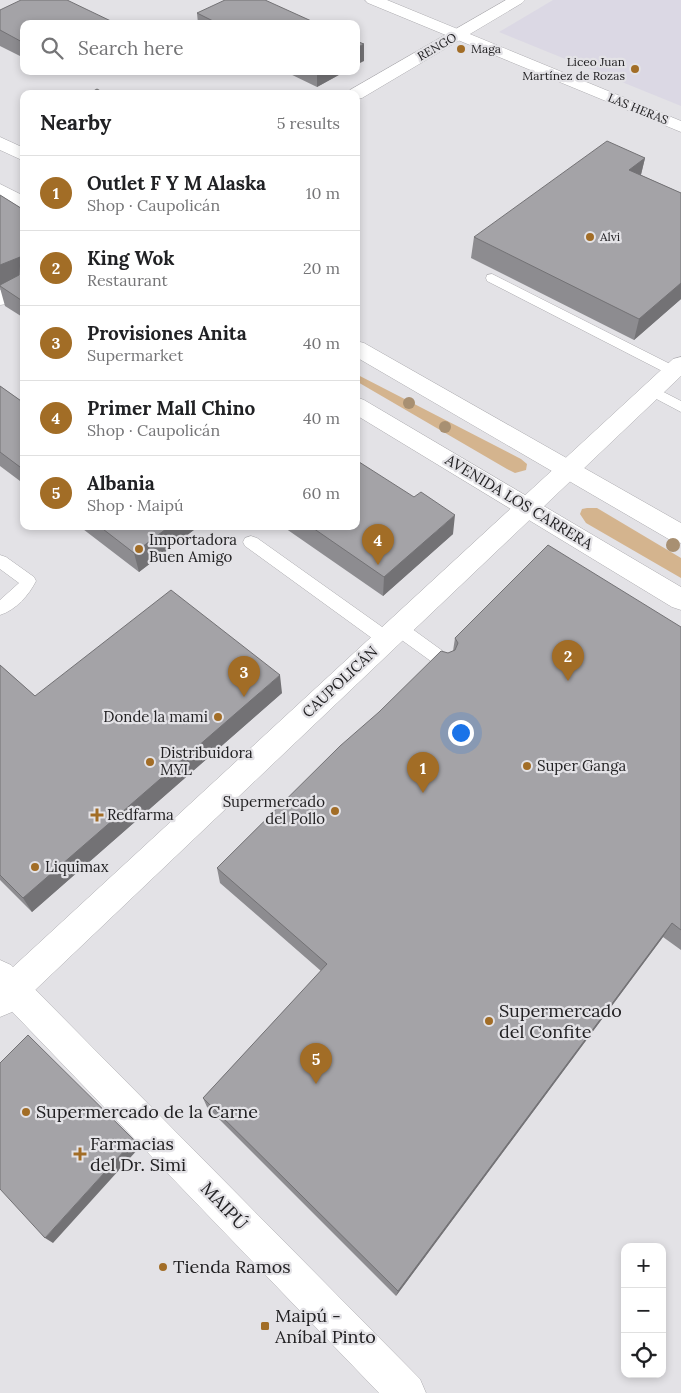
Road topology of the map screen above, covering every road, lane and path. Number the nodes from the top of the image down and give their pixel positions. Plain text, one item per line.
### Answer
1 (373, 0) edge
2 (517, 0) edge
3 (458, 35) junction
4 (360, 92) edge
5 (681, 127) edge
6 (0, 142) edge
7 (20, 154) edge
8 (0, 190) edge
9 (20, 202) edge
10 (492, 278) dead end
11 (20, 287) edge
12 (0, 299) edge
13 (360, 350) edge
14 (677, 367) edge
15 (652, 391) junction
16 (360, 406) edge
17 (681, 407) edge
18 (568, 469) junction
19 (527, 507) junction
20 (681, 534) edge
21 (251, 542) dead end
22 (0, 561) edge
23 (681, 600) edge
24 (0, 608) edge
25 (392, 634) junction
26 (445, 662) edge
27 (4, 989) edge
28 (406, 1393) edge

1 - 3 main road, LAS HERAS
2 - 3 main road, RENGO
3 - 4 main road, RENGO
3 - 5 main road, LAS HERAS
6 - 7 main road
8 - 9 main road
10 - 14 lane
11 - 12 main road
13 - 18 main road
14 - 15 main road, CAUPOLICÁN
15 - 17 lane
15 - 18 main road, CAUPOLICÁN
16 - 19 main road, AVENIDA LOS CARRERA
18 - 19 main road, CAUPOLICÁN
18 - 20 main road
19 - 23 main road, AVENIDA LOS CARRERA
19 - 25 main road, CAUPOLICÁN
21 - 25 lane
22 - 24 lane
25 - 26 lane
25 - 27 main road, CAUPOLICÁN
27 - 28 main road, MAIPÚ

